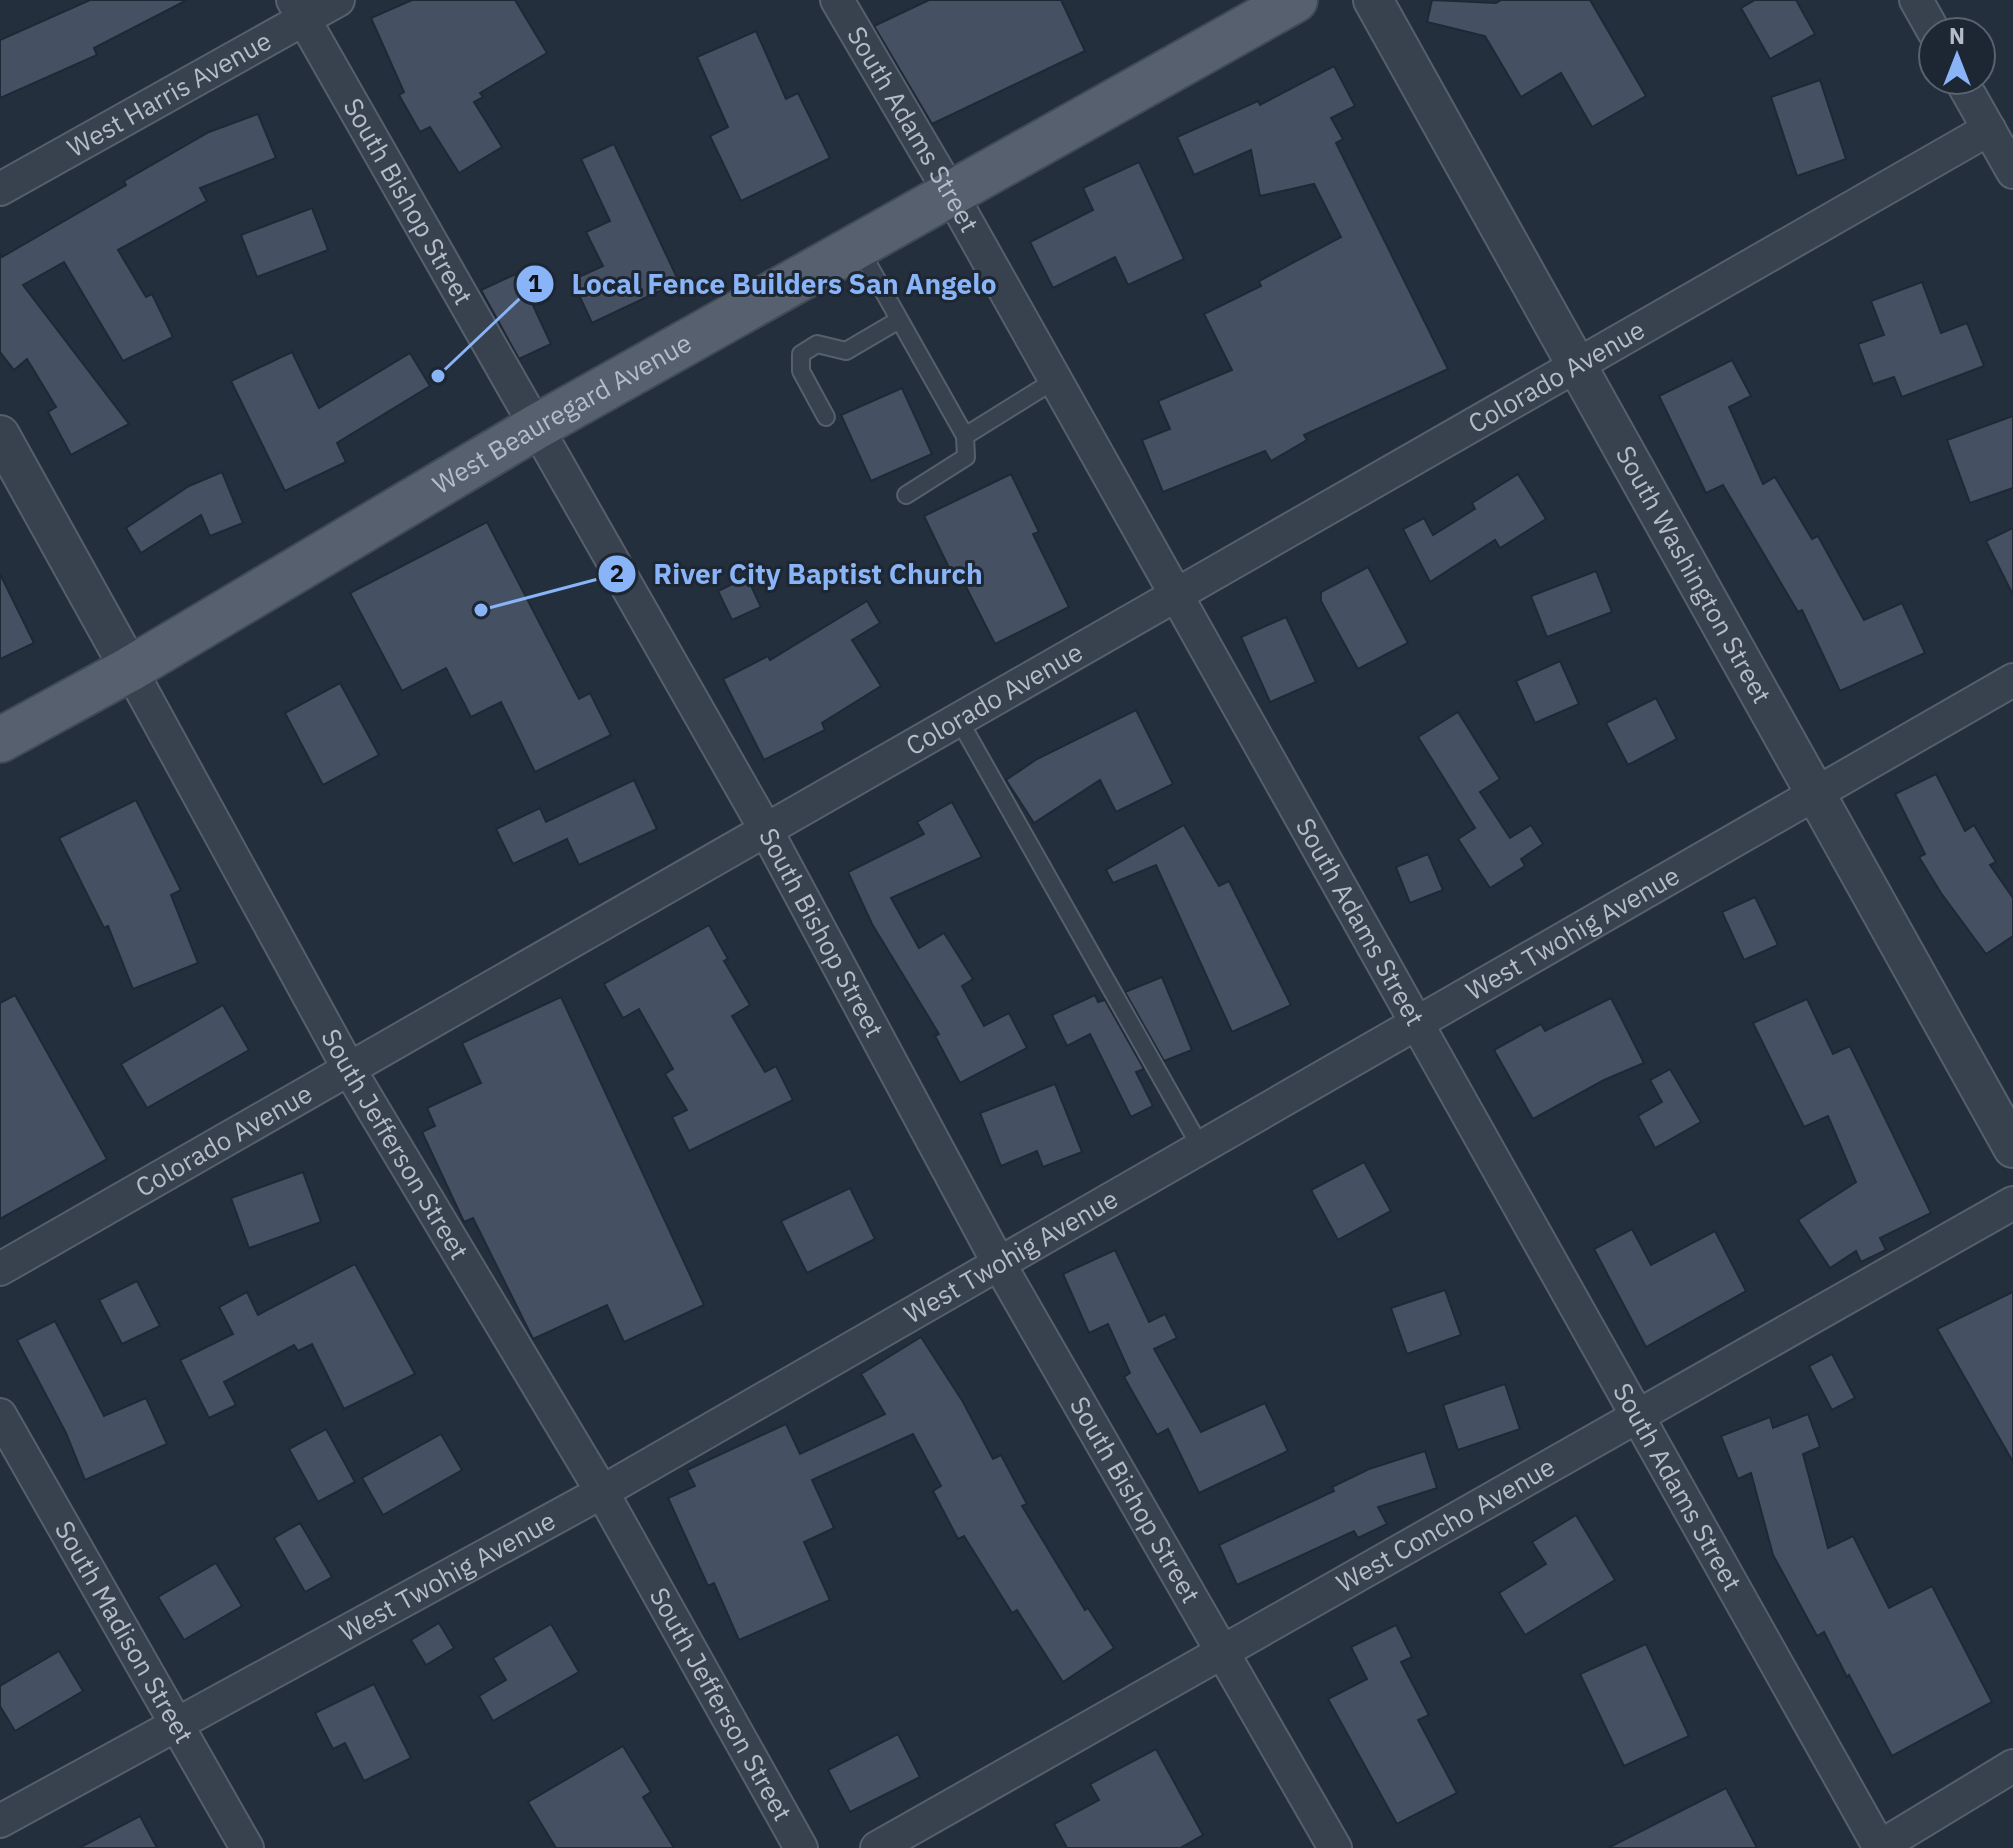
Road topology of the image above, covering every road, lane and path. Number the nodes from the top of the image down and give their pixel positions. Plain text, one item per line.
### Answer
1 (338, 0) edge
2 (837, 0) edge
3 (1295, 0) edge
4 (1373, 0) edge
5 (298, 10) edge
6 (1970, 96) edge
7 (1989, 129) junction
8 (2013, 172) edge
9 (0, 189) edge
10 (951, 194) junction
11 (858, 247) junction
12 (899, 320) junction
13 (1577, 366) junction
14 (1055, 380) junction
15 (826, 417) dead end
16 (536, 427) junction
17 (0, 435) edge
18 (965, 436) junction
19 (906, 495) dead end
20 (1175, 596) junction
21 (130, 669) junction
22 (2013, 680) edge
23 (959, 720) junction
24 (0, 740) edge
25 (1816, 795) junction
26 (766, 830) junction
27 (1418, 1021) junction
28 (349, 1069) junction
29 (1200, 1146) junction
30 (2013, 1148) edge
31 (2013, 1203) edge
32 (998, 1262) junction
33 (0, 1269) edge
34 (0, 1415) edge
35 (1637, 1416) junction
36 (602, 1492) junction
37 (1223, 1652) junction
38 (175, 1725) junction
39 (2013, 1766) edge
40 (0, 1821) edge
41 (247, 1848) edge
42 (801, 1848) edge
43 (877, 1848) edge
44 (1335, 1848) edge
45 (1879, 1848) edge

1 - 5 street, West Harris Avenue
2 - 10 street, South Adams Street
3 - 10 main road, West Beauregard Avenue
4 - 13 street, South Washington Street
5 - 9 street, West Harris Avenue
5 - 16 street, South Bishop Street
6 - 7 street
7 - 8 street
7 - 13 street, Colorado Avenue
10 - 11 main road, West Beauregard Avenue
10 - 14 street, South Adams Street
11 - 12 lane
11 - 16 main road, West Beauregard Avenue
12 - 15 lane
12 - 18 lane
13 - 20 street, Colorado Avenue
13 - 25 street, South Washington Street
14 - 18 lane
14 - 20 street, South Adams Street
16 - 21 main road, West Beauregard Avenue
16 - 26 street, South Bishop Street
17 - 21 street, South Jefferson Street
18 - 19 lane
20 - 23 street, Colorado Avenue
20 - 27 street, South Adams Street
21 - 24 main road, West Beauregard Avenue
21 - 28 street, South Jefferson Street
22 - 25 street, West Twohig Avenue
23 - 26 street, Colorado Avenue
23 - 29 lane
25 - 27 street, West Twohig Avenue
25 - 30 street, South Washington Street
26 - 28 street, Colorado Avenue
26 - 32 street, South Bishop Street
27 - 29 street, West Twohig Avenue
27 - 35 street, South Adams Street
28 - 33 street, Colorado Avenue
28 - 36 street, South Jefferson Street
29 - 32 street, West Twohig Avenue
31 - 35 street, West Concho Avenue
32 - 36 street, West Twohig Avenue
32 - 37 street, South Bishop Street
34 - 38 street, South Madison Street
35 - 37 street, West Concho Avenue
35 - 45 street, South Adams Street
36 - 38 street, West Twohig Avenue
36 - 42 street, South Jefferson Street
37 - 43 street, West Concho Avenue
37 - 44 street, South Bishop Street
38 - 40 street, West Twohig Avenue
38 - 41 street, South Madison Street
39 - 45 street

